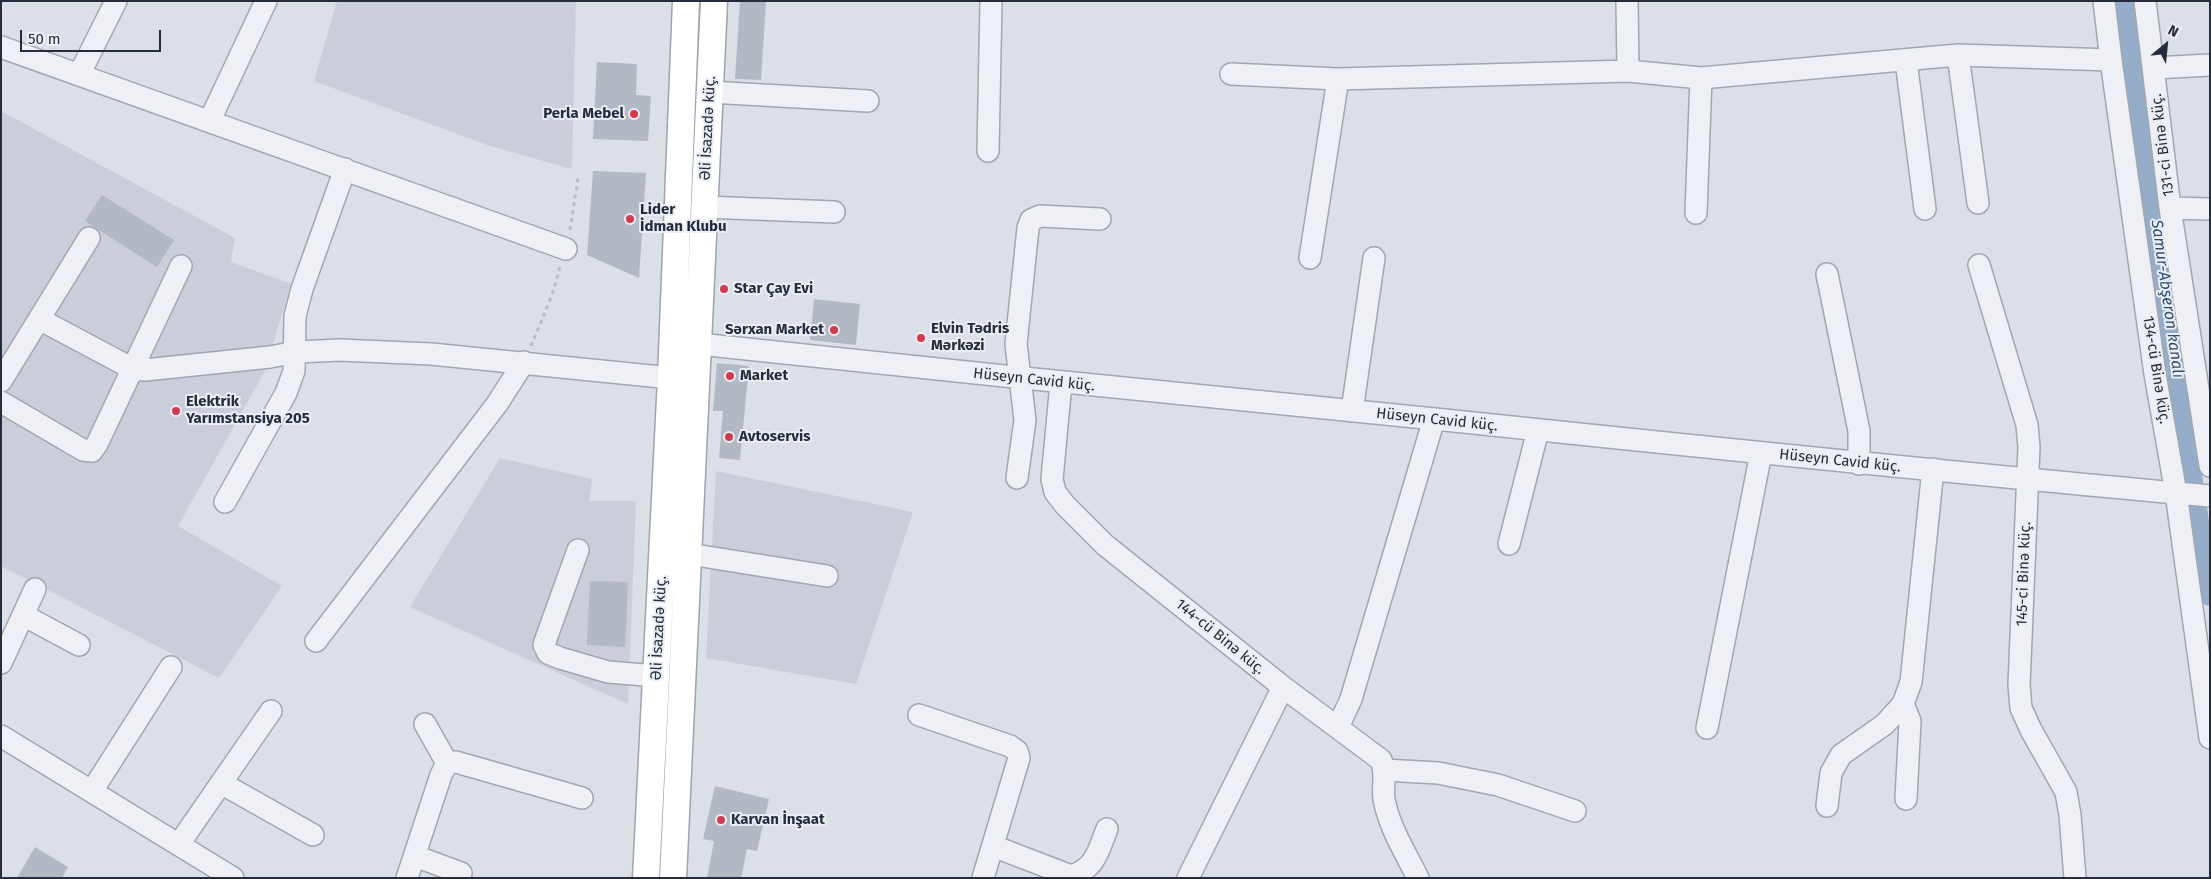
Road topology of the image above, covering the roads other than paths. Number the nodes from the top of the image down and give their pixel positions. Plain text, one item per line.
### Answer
1 (116, 1) edge
2 (266, 1) edge
3 (686, 1) edge
4 (714, 1) edge
5 (991, 1) edge
6 (1627, 1) edge
7 (2104, 1) edge
8 (2145, 1) edge
9 (1, 47) edge
10 (1958, 55) junction
11 (2111, 60) junction
12 (1906, 61) junction
13 (2210, 65) edge
14 (2154, 68) junction
15 (1628, 71) junction
16 (1231, 74) dead end
17 (79, 75) junction
18 (1701, 78) junction
19 (1338, 79) junction
20 (710, 92) junction
21 (868, 101) dead end
22 (210, 120) junction
23 (988, 151) dead end
24 (345, 169) junction
25 (1978, 203) dead end
26 (704, 207) junction
27 (2170, 208) junction
28 (1925, 209) dead end
29 (2210, 209) edge
30 (834, 212) dead end
31 (1696, 213) dead end
32 (1100, 219) dead end
33 (89, 238) dead end
34 (566, 249) road end
35 (1310, 258) dead end
36 (1374, 258) dead end
37 (1979, 265) dead end
38 (181, 266) dead end
39 (1827, 274) dead end
40 (39, 319) junction
41 (672, 342) junction
42 (699, 344) junction
43 (296, 352) junction
44 (2201, 355) edge
45 (524, 362) junction
46 (132, 369) junction
47 (671, 378) junction
48 (1020, 379) junction
49 (697, 380) junction
50 (1, 381) edge
51 (1061, 383) junction
52 (1, 402) edge
53 (1352, 411) junction
54 (1434, 419) junction
55 (1538, 430) junction
56 (1761, 453) junction
57 (1859, 464) junction
58 (2210, 466) edge
59 (1933, 469) junction
60 (1017, 478) dead end
61 (2028, 479) junction
62 (2176, 493) junction
63 (2210, 496) edge
64 (226, 502) dead end
65 (1509, 544) dead end
66 (578, 550) dead end
67 (690, 554) junction
68 (827, 576) dead end
69 (35, 589) dead end
70 (23, 615) junction
71 (316, 641) dead end
72 (79, 645) dead end
73 (1, 663) edge
74 (171, 667) dead end
75 (657, 676) junction
76 (1282, 687) junction
77 (1903, 704) junction
78 (271, 711) dead end
79 (920, 715) dead end
80 (425, 724) dead end
81 (1338, 727) junction
82 (1707, 728) dead end
83 (1, 736) edge
84 (2210, 738) edge
85 (447, 763) junction
86 (1385, 770) junction
87 (221, 783) junction
88 (92, 791) junction
89 (582, 798) dead end
90 (1906, 799) dead end
91 (1827, 806) dead end
92 (1575, 811) dead end
93 (1107, 829) dead end
94 (313, 835) dead end
95 (179, 844) junction
96 (993, 846) junction
97 (415, 856) junction
98 (460, 874) dead end
99 (234, 878) edge
100 (407, 878) edge
101 (646, 878) edge
102 (673, 878) edge
103 (983, 878) edge
104 (1188, 878) edge
105 (1418, 878) edge
106 (2075, 878) edge

1 - 17 street
2 - 22 street
3 - 41 main road, Əli İsazadə küç.
4 - 20 main road, Əli İsazadə küç.
5 - 23 street
6 - 15 street
7 - 11 street, 134-cü Binə küç.
8 - 14 street, 131-ci Binə küç.
9 - 17 street
10 - 11 street
10 - 12 street
10 - 25 street
11 - 62 street, 134-cü Binə küç.
12 - 18 street
12 - 28 street
13 - 14 street
14 - 27 street, 131-ci Binə küç.
15 - 18 street
15 - 19 street
16 - 19 street
17 - 22 street
18 - 31 street
19 - 35 street
20 - 21 street
20 - 26 main road, Əli İsazadə küç.
22 - 24 street
24 - 34 street
24 - 43 street
26 - 30 street
26 - 42 main road, Əli İsazadə küç.
27 - 29 street
27 - 44 street, 131-ci Binə küç.
32 - 48 street
33 - 40 street
36 - 53 street
37 - 61 street, 145-ci Binə küç.
38 - 46 street
39 - 57 street
40 - 46 street
40 - 50 street
41 - 42 main road
41 - 47 main road, Əli İsazadə küç.
42 - 48 street, Hüseyn Cavid küç.
42 - 49 main road, Əli İsazadə küç.
43 - 45 street
43 - 46 street
43 - 64 street
44 - 58 street, 131-ci Binə küç.
45 - 47 street
45 - 71 street
46 - 52 street
47 - 49 main road
47 - 75 main road, Əli İsazadə küç.
48 - 51 street, Hüseyn Cavid küç.
48 - 60 street
49 - 67 main road, Əli İsazadə küç.
51 - 53 street, Hüseyn Cavid küç.
51 - 76 street, 144-cü Binə küç.
53 - 54 street, Hüseyn Cavid küç.
54 - 55 street, Hüseyn Cavid küç.
54 - 81 street
55 - 56 street, Hüseyn Cavid küç.
55 - 65 street
56 - 57 street, Hüseyn Cavid küç.
56 - 82 street
57 - 59 street, Hüseyn Cavid küç.
59 - 61 street, Hüseyn Cavid küç.
59 - 77 street
61 - 62 street, Hüseyn Cavid küç.
61 - 106 street, 145-ci Binə küç.
62 - 63 street, Hüseyn Cavid küç.
62 - 84 street, 134-cü Binə küç.
66 - 75 street
67 - 68 street
67 - 102 main road, Əli İsazadə küç.
69 - 70 street
70 - 72 street
70 - 73 street
74 - 88 street
75 - 101 main road, Əli İsazadə küç.
76 - 81 street, 144-cü Binə küç.
76 - 104 street
77 - 90 street
77 - 91 street
78 - 87 street
79 - 96 street
80 - 85 street
81 - 86 street, 144-cü Binə küç.
83 - 88 street
85 - 89 street
85 - 97 street
86 - 92 street
86 - 105 street
87 - 94 street
87 - 95 street
88 - 95 street
93 - 96 street
95 - 99 street
96 - 103 street
97 - 98 street
97 - 100 street

